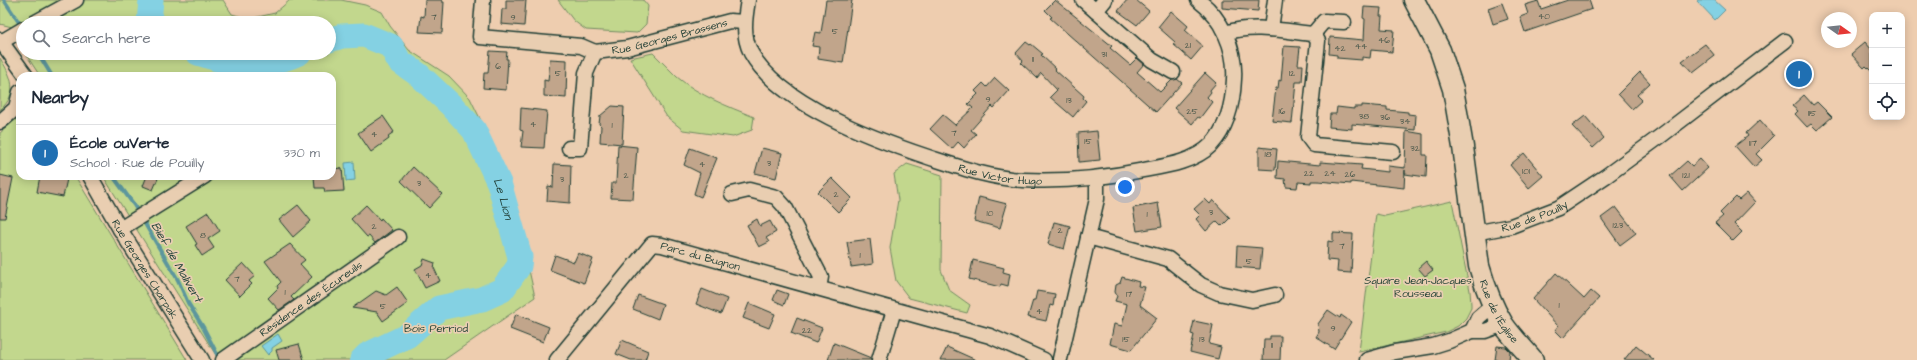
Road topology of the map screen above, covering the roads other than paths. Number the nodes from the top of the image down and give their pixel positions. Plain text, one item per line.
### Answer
1 (76, 0) edge
2 (483, 0) edge
3 (748, 0) edge
4 (1083, 0) edge
5 (1105, 0) edge
6 (1198, 0) edge
7 (1275, 0) edge
8 (1414, 0) edge
9 (1096, 11) junction
10 (47, 16) edge
11 (744, 22) junction
12 (1344, 22) dead end
13 (1272, 29) junction
14 (16, 33) edge
15 (1225, 33) junction
16 (1313, 34) junction
17 (1785, 40) dead end
18 (1, 41) edge
19 (595, 52) junction
20 (23, 72) edge
21 (1173, 72) dead end
22 (16, 110) edge
23 (0, 122) edge
24 (569, 148) dead end
25 (1393, 152) dead end
26 (1097, 178) junction
27 (94, 180) edge
28 (199, 180) edge
29 (732, 194) dead end
30 (132, 222) junction
31 (1474, 233) junction
32 (398, 237) dead end
33 (1088, 237) junction
34 (819, 288) junction
35 (1275, 295) dead end
36 (1493, 305) junction
37 (894, 310) junction
38 (1504, 324) junction
39 (1472, 331) junction
40 (224, 359) edge
41 (202, 360) edge
42 (557, 360) edge
43 (879, 360) edge
44 (1044, 360) edge
45 (1060, 360) edge
46 (1367, 360) edge
47 (1533, 360) edge

1 - 10 street
2 - 19 street, Rue Georges Brassens
3 - 11 street, Rue Victor Hugo
4 - 9 street
5 - 9 street
6 - 15 street, Rue Victor Hugo
7 - 13 street
8 - 31 street
9 - 21 street
11 - 19 street, Rue Georges Brassens
11 - 26 street, Rue Victor Hugo
12 - 16 street
13 - 15 street
13 - 16 street
14 - 18 street
15 - 26 street, Rue Victor Hugo
16 - 25 street
17 - 31 street, Rue de Pouilly
18 - 20 street
19 - 24 street
22 - 23 street
26 - 33 street
27 - 30 street, Rue Georges Charpak
28 - 30 street
29 - 34 street
30 - 41 street, Rue Georges Charpak
31 - 36 street, Rue de l'Église
32 - 40 street, Résidence des Écureuils
33 - 35 street
33 - 45 street
34 - 37 street, Parc du Bugnon
34 - 42 street, Parc du Bugnon
36 - 38 street, Rue de l'Église
36 - 39 street
37 - 43 street
37 - 44 street, Parc du Bugnon
38 - 39 street
38 - 47 street, Rue de l'Église
39 - 46 street

